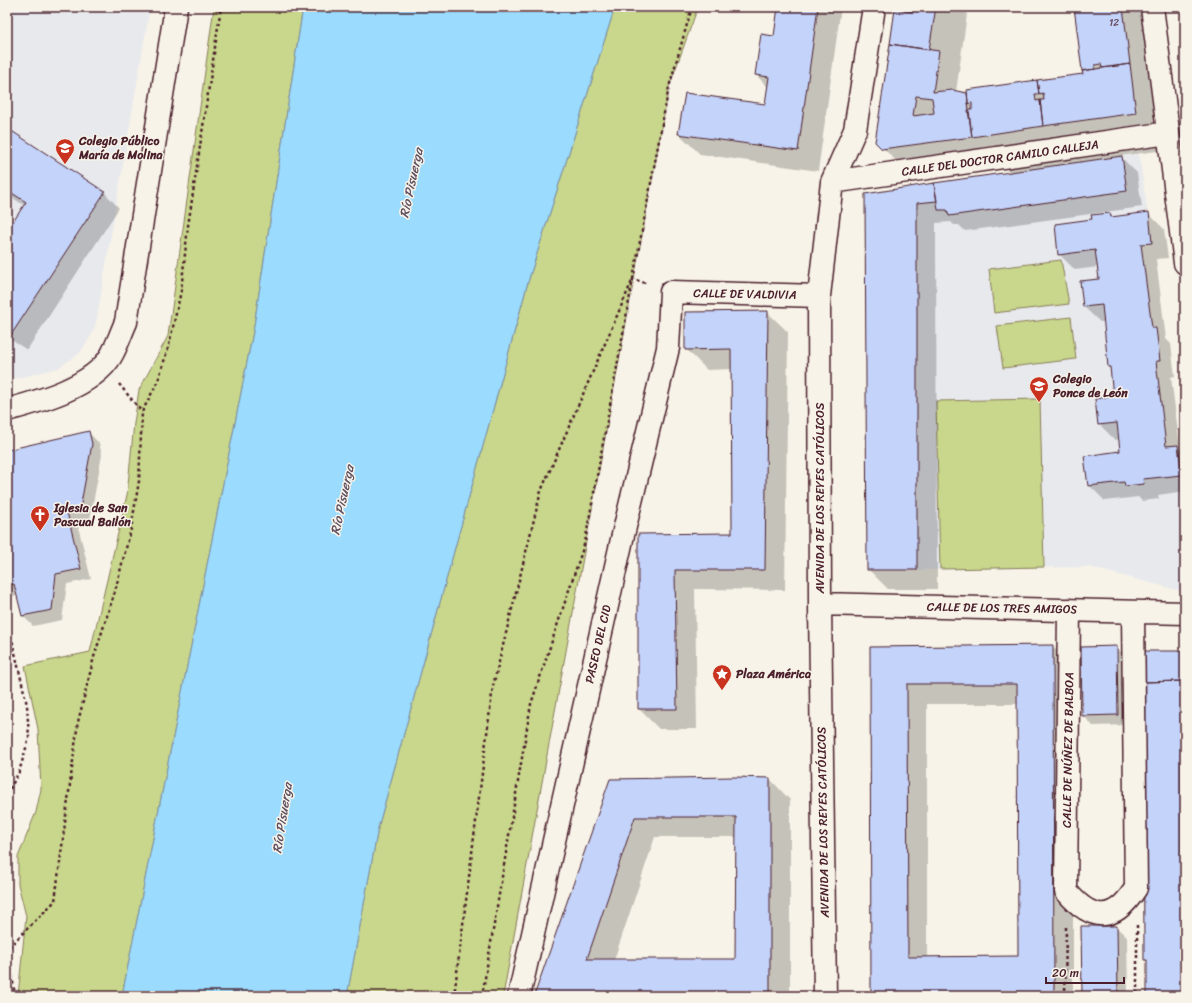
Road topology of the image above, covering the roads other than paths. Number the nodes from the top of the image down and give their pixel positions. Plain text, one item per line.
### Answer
1 (176, 7) edge
2 (874, 7) edge
3 (1152, 7) edge
4 (1168, 133) junction
5 (832, 182) junction
6 (1185, 263) edge
7 (671, 292) joint
8 (819, 296) junction
9 (7, 410) edge
10 (820, 604) junction
11 (1069, 610) junction
12 (1133, 613) junction
13 (1185, 613) edge
14 (519, 996) edge
15 (825, 996) edge

1 - 9 street
2 - 5 street, AVENIDA DE LOS REYES CATÓLICOS
3 - 4 street
4 - 5 street, CALLE DEL DOCTOR CAMILO CALLEJA
4 - 6 street
5 - 8 street, AVENIDA DE LOS REYES CATÓLICOS
7 - 8 street, CALLE DE VALDIVIA
7 - 14 street, PASEO DEL CID
8 - 10 street, AVENIDA DE LOS REYES CATÓLICOS
10 - 11 street, CALLE DE LOS TRES AMIGOS
10 - 15 street, AVENIDA DE LOS REYES CATÓLICOS
11 - 12 street, CALLE DE LOS TRES AMIGOS
11 - 12 street, CALLE DE NÚÑEZ DE BALBOA
12 - 13 street, CALLE DE LOS TRES AMIGOS

